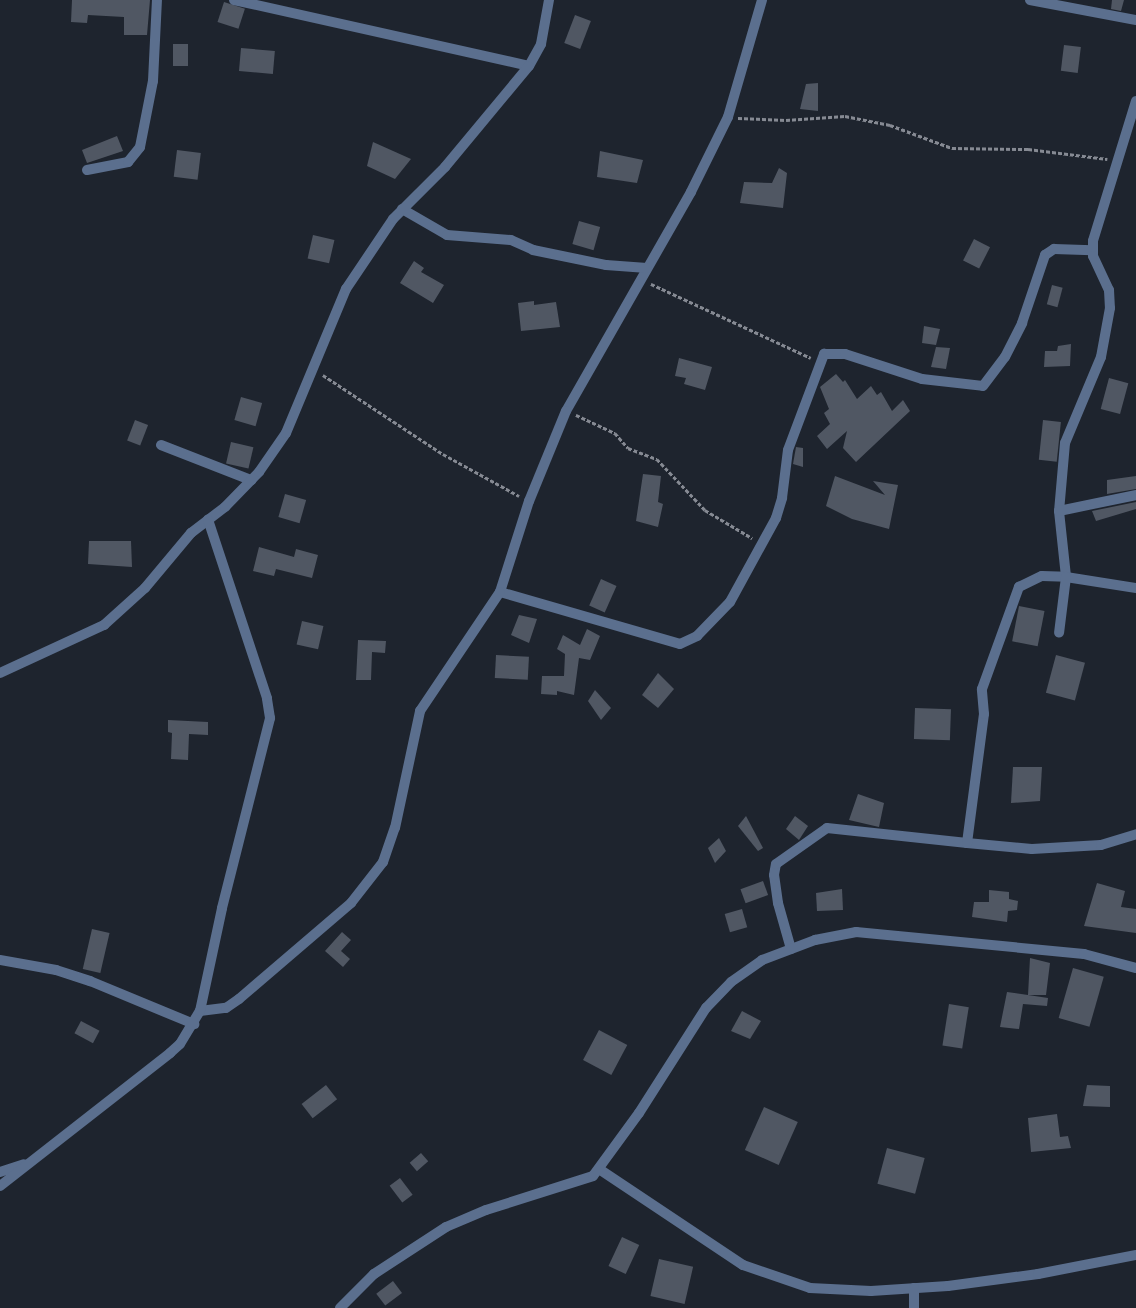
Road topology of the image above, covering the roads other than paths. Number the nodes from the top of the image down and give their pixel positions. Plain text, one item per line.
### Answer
1 (157, 0) edge
2 (234, 0) edge
3 (549, 0) edge
4 (762, 0) edge
5 (1030, 0) edge
6 (1136, 20) edge
7 (529, 66) junction
8 (1136, 101) edge
9 (87, 170) dead end
10 (402, 209) junction
11 (1092, 250) junction
12 (647, 268) junction
13 (161, 445) dead end
14 (251, 480) junction
15 (1136, 495) edge
16 (1059, 511) junction
17 (208, 520) junction
18 (1066, 577) junction
19 (1136, 588) edge
20 (500, 592) junction
21 (1059, 633) dead end
22 (0, 673) edge
23 (1136, 834) edge
24 (966, 843) junction
25 (791, 950) junction
26 (0, 960) edge
27 (1136, 968) edge
28 (200, 1011) junction
29 (194, 1024) junction
30 (36, 1160) junction
31 (599, 1169) junction
32 (0, 1172) edge
33 (0, 1186) edge
34 (1136, 1255) edge
35 (914, 1288) junction
36 (340, 1308) edge
37 (914, 1308) edge

1 - 9 street
2 - 7 street
3 - 7 street
4 - 12 street
5 - 6 street
7 - 10 street
8 - 11 street
10 - 12 street
10 - 14 street
11 - 16 street
11 - 20 street
12 - 20 street
13 - 14 street
14 - 17 street
15 - 16 street
16 - 18 street
17 - 22 street
17 - 28 street
18 - 19 street
18 - 21 street
18 - 24 street
20 - 28 street
23 - 24 street
24 - 25 street
25 - 27 street
25 - 31 street
26 - 29 street
28 - 29 street
29 - 30 street
30 - 32 street
30 - 33 street
31 - 35 street
31 - 36 street
34 - 35 street
35 - 37 street

